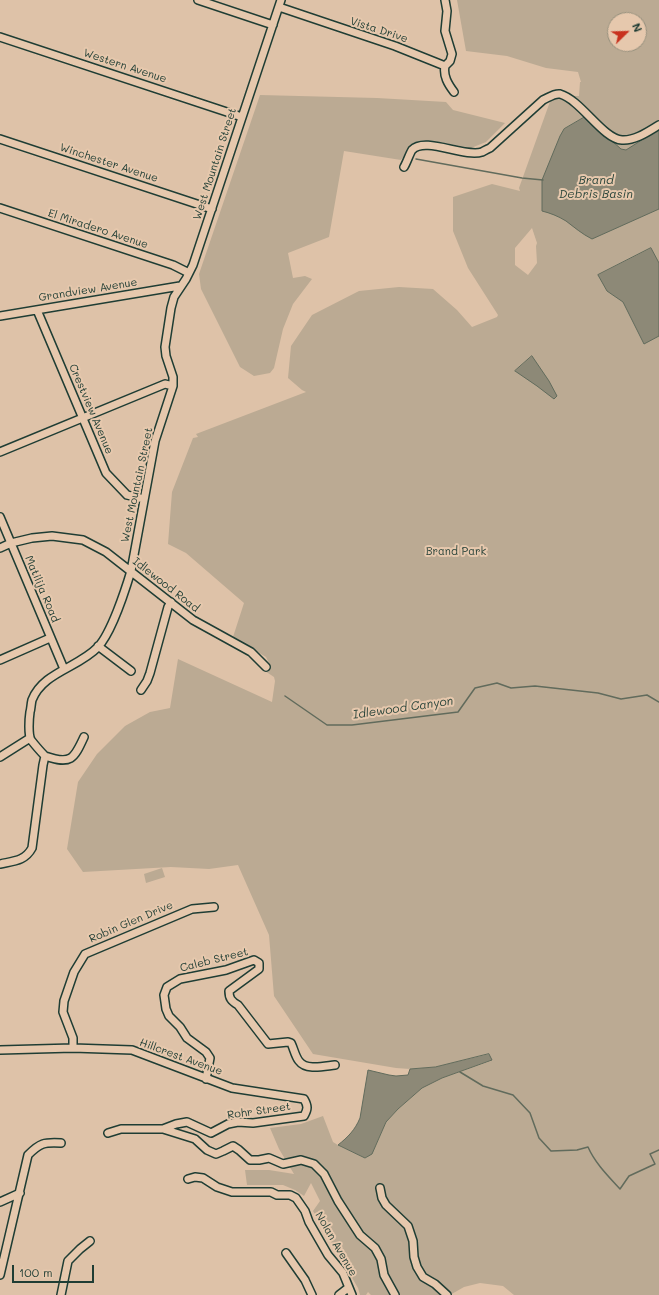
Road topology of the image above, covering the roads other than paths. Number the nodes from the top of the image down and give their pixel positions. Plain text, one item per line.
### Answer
1 (198, 0) edge
2 (445, 0) edge
3 (280, 4) edge
4 (273, 25) junction
5 (0, 37) edge
6 (445, 66) junction
7 (454, 92) dead end
8 (242, 117) junction
9 (659, 125) edge
10 (0, 139) edge
11 (404, 167) dead end
12 (0, 208) edge
13 (212, 209) junction
14 (189, 273) junction
15 (180, 286) junction
16 (37, 310) junction
17 (0, 316) edge
18 (173, 386) junction
19 (82, 418) junction
20 (0, 452) edge
21 (144, 499) junction
22 (0, 517) edge
23 (11, 543) junction
24 (0, 548) edge
25 (131, 571) junction
26 (171, 602) junction
27 (50, 638) junction
28 (98, 646) junction
29 (0, 660) edge
30 (266, 667) dead end
31 (64, 669) junction
32 (131, 671) dead end
33 (141, 690) dead end
34 (84, 737) dead end
35 (30, 738) junction
36 (45, 756) junction
37 (0, 757) edge
38 (0, 864) edge
39 (214, 907) dead end
40 (74, 1048) junction
41 (0, 1050) edge
42 (335, 1065) dead end
43 (206, 1079) junction
44 (304, 1099) joint
45 (163, 1129) junction
46 (108, 1133) dead end
47 (61, 1142) dead end
48 (188, 1179) dead end
49 (380, 1188) dead end
50 (20, 1193) junction
51 (0, 1202) edge
52 (90, 1241) dead end
53 (286, 1253) dead end
54 (0, 1275) edge
55 (350, 1292) edge
56 (60, 1295) edge
57 (312, 1295) edge
58 (339, 1295) edge
59 (396, 1295) edge
60 (447, 1295) edge

1 - 4 street
2 - 6 street
3 - 4 street, West Mountain Street
3 - 6 street, Vista Drive
4 - 8 street, West Mountain Street
5 - 8 street, Western Avenue
6 - 7 street
8 - 13 street, West Mountain Street
9 - 11 street
10 - 13 street, Winchester Avenue
12 - 14 street, El Miradero Avenue
13 - 14 street, West Mountain Street
14 - 15 street, West Mountain Street
15 - 16 street, Grandview Avenue
15 - 18 street, West Mountain Street
16 - 17 street, Grandview Avenue
16 - 19 street, Crestview Avenue
18 - 19 street
18 - 21 street, West Mountain Street
19 - 20 street
19 - 21 street, Crestview Avenue
21 - 25 street, West Mountain Street
22 - 23 street, Matilija Road
23 - 24 street, Idlewood Road
23 - 25 street, Idlewood Road
23 - 27 street, Matilija Road
25 - 26 street, Idlewood Road
25 - 28 street, West Mountain Street
26 - 30 street, Idlewood Road
26 - 33 street
27 - 29 street
27 - 31 street, Matilija Road
28 - 31 street, West Mountain Street
28 - 32 street
31 - 35 street, West Mountain Street
34 - 36 street
35 - 36 street
35 - 37 street
36 - 38 street
39 - 40 street, Robin Glen Drive
40 - 41 street, Hillcrest Avenue
40 - 43 street, Hillcrest Avenue
42 - 43 street, Caleb Street
43 - 44 street, Hillcrest Avenue
44 - 45 street, Rohr Street
45 - 46 street, Rohr Street
45 - 59 street
47 - 50 street
48 - 55 street, Nolan Avenue
49 - 60 street
50 - 51 street
50 - 54 street
52 - 56 street
53 - 57 street
55 - 58 street

